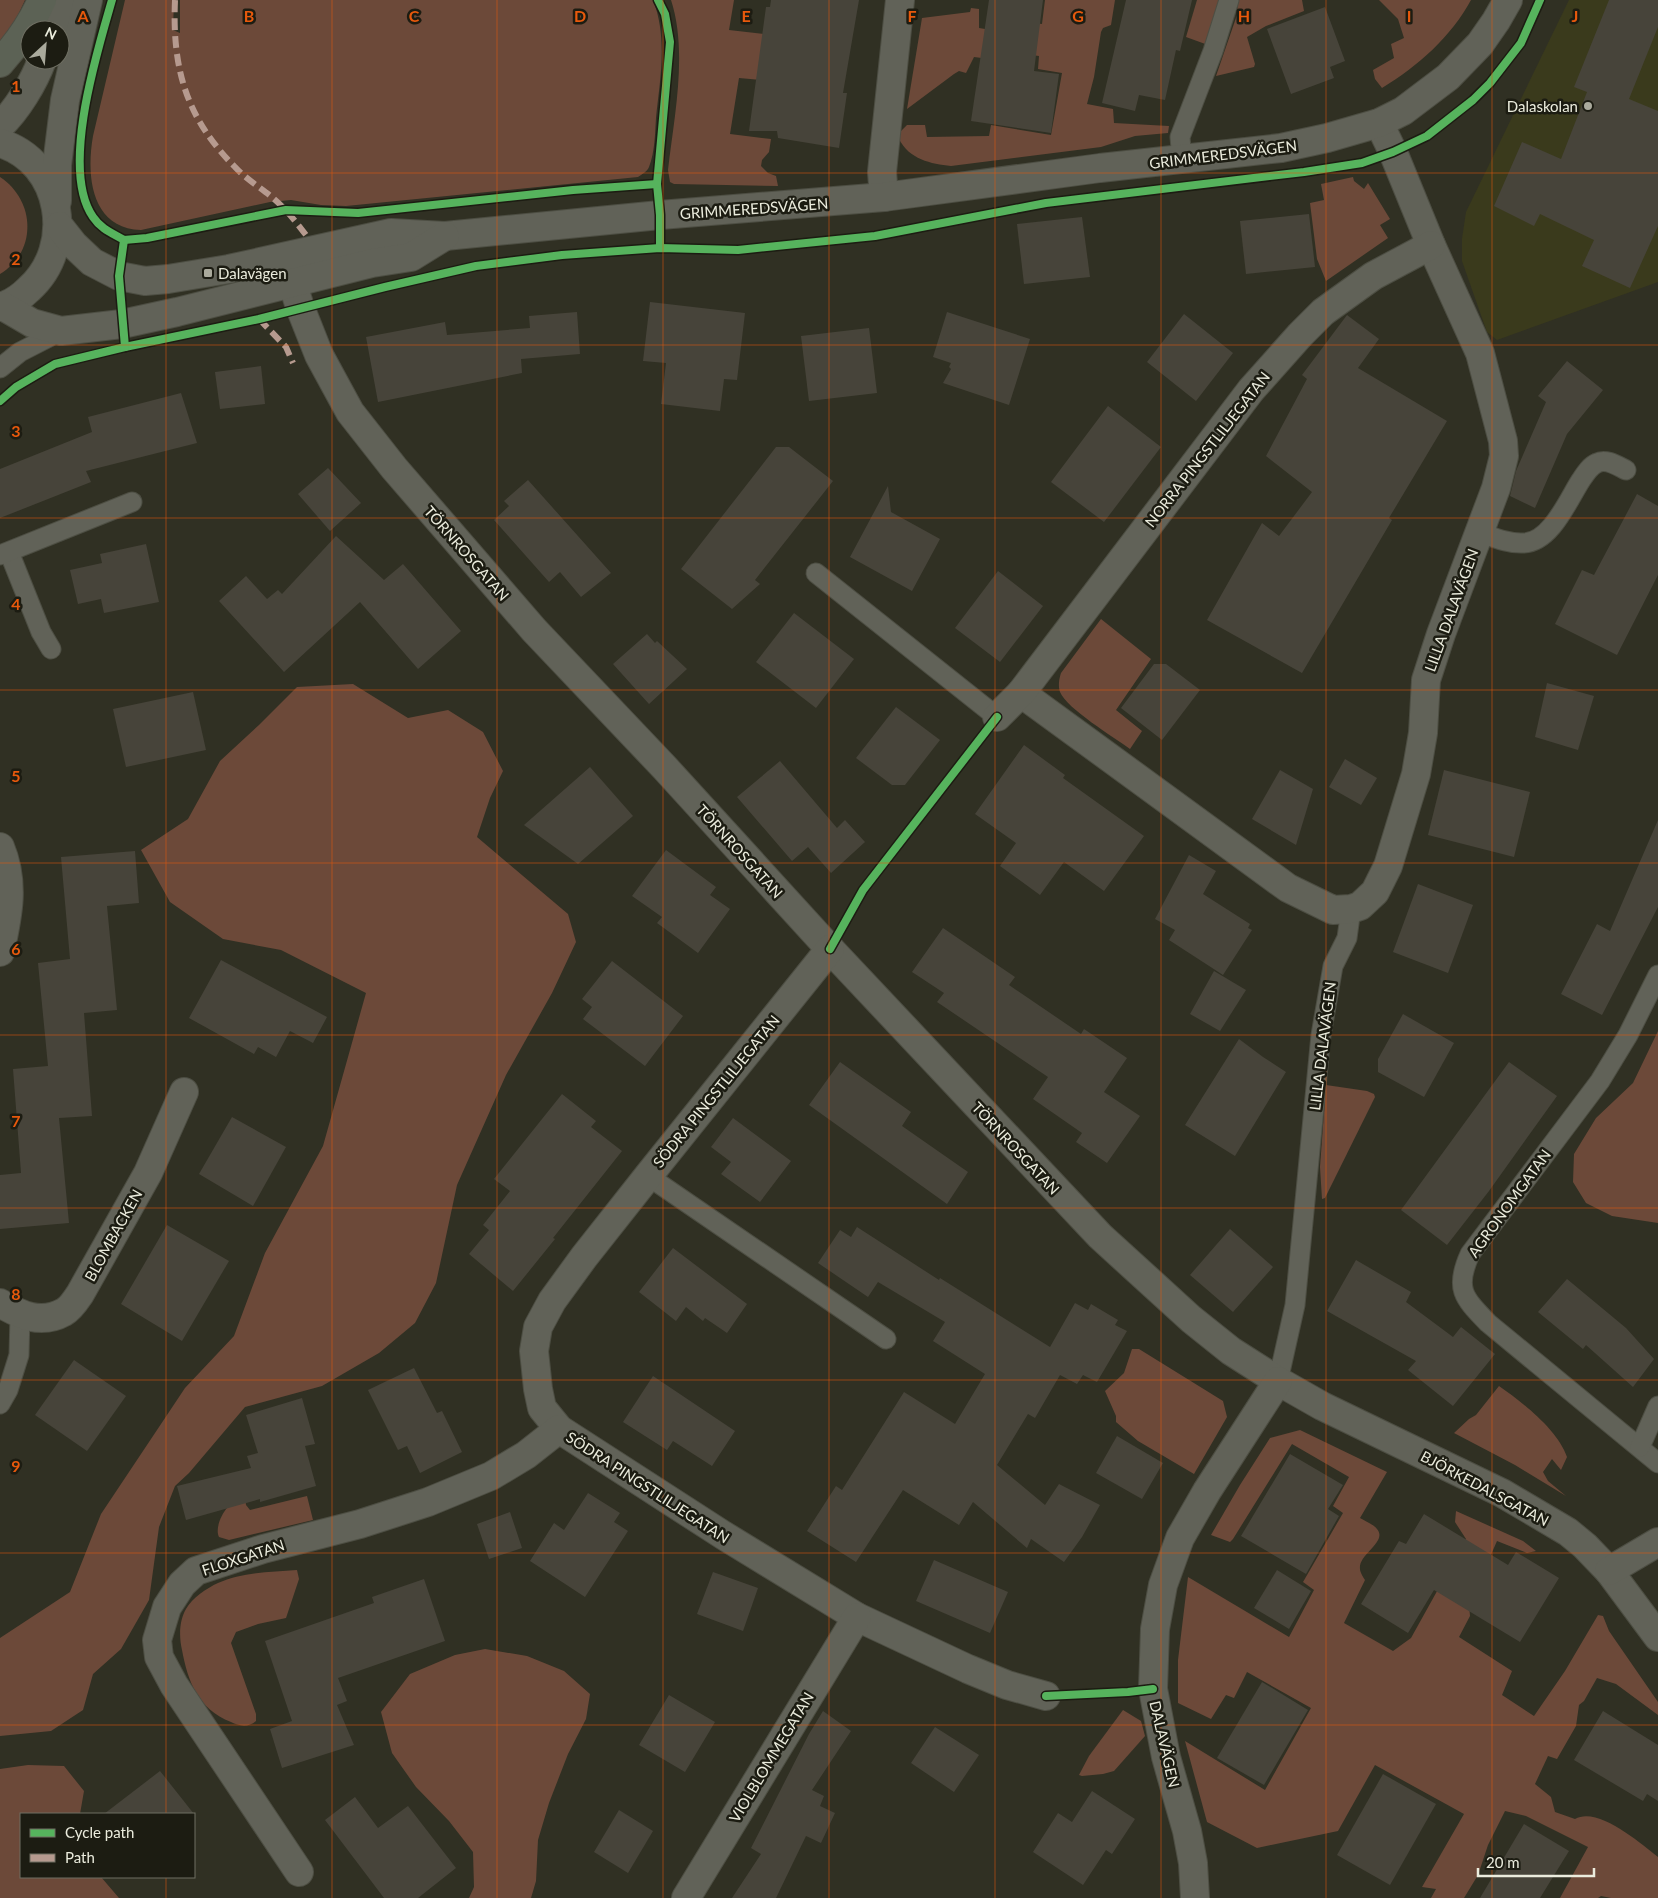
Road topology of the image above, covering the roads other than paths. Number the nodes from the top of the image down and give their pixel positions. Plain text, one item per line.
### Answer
1 (42, 0) edge
2 (66, 0) edge
3 (88, 0) edge
4 (900, 0) edge
5 (1229, 0) edge
6 (1508, 0) edge
7 (58, 20) edge
8 (0, 63) edge
9 (38, 70) edge
10 (1379, 123) junction
11 (0, 126) edge
12 (0, 143) edge
13 (1182, 160) junction
14 (884, 198) junction
15 (58, 215) junction
16 (445, 236) junction
17 (1431, 245) junction
18 (284, 256) junction
19 (292, 283) junction
20 (2, 306) edge
21 (61, 331) junction
22 (0, 368) edge
23 (1626, 470) dead end
24 (132, 502) dead end
25 (1479, 532) junction
26 (5, 554) edge
27 (816, 573) dead end
28 (51, 649) dead end
29 (1020, 693) junction
30 (996, 717) joint
31 (0, 848) edge
32 (1351, 909) junction
33 (830, 949) junction
34 (0, 952) edge
35 (1658, 975) edge
36 (184, 1092) dead end
37 (648, 1176) junction
38 (10, 1309) edge
39 (886, 1340) dead end
40 (1278, 1381) junction
41 (0, 1404) edge
42 (1658, 1406) edge
43 (559, 1429) junction
44 (1640, 1448) junction
45 (1658, 1463) edge
46 (1658, 1542) edge
47 (1609, 1571) junction
48 (856, 1617) junction
49 (1658, 1637) edge
50 (1046, 1696) dead end
51 (299, 1872) dead end
52 (686, 1898) edge
53 (1195, 1898) edge

1 - 8 highway
2 - 7 street
3 - 15 street
4 - 14 street
5 - 13 lane
6 - 10 street, GRIMMEREDSVÄGEN
9 - 11 street
10 - 13 street, GRIMMEREDSVÄGEN
10 - 17 street, LILLA DALAVÄGEN
12 - 15 street, GRIMMEREDSVÄGEN
13 - 14 street, GRIMMEREDSVÄGEN
14 - 16 street, GRIMMEREDSVÄGEN
15 - 18 street, GRIMMEREDSVÄGEN
15 - 20 street, GRIMMEREDSVÄGEN
16 - 18 street, GRIMMEREDSVÄGEN
16 - 19 street, GRIMMEREDSVÄGEN
17 - 25 street, LILLA DALAVÄGEN
17 - 29 street, NORRA PINGSTLILJEGATAN
18 - 19 street, TÖRNROSGATAN
19 - 21 street, GRIMMEREDSVÄGEN
19 - 33 street, TÖRNROSGATAN
20 - 21 street, GRIMMEREDSVÄGEN
21 - 22 lane
23 - 25 lane, LILLA DALAVÄGEN
24 - 26 lane
25 - 32 street, LILLA DALAVÄGEN
26 - 28 lane
27 - 30 lane, NORRA PINGSTLILJEGATAN
29 - 30 street, NORRA PINGSTLILJEGATAN
29 - 32 street
31 - 34 street
32 - 40 lane, LILLA DALAVÄGEN
33 - 37 street, SÖDRA PINGSTLILJEGATAN
33 - 40 street, TÖRNROSGATAN
35 - 44 lane, AGRONOMGATAN
36 - 38 street, BLOMBACKEN
37 - 39 lane
37 - 43 street, SÖDRA PINGSTLILJEGATAN
38 - 41 lane
40 - 47 street, BJÖRKEDALSGATAN
40 - 53 street, DALAVÄGEN
42 - 44 lane
43 - 48 street, SÖDRA PINGSTLILJEGATAN
43 - 51 street, FLOXGATAN
44 - 45 lane, AGRONOMGATAN
46 - 47 street
47 - 49 street, BJÖRKEDALSGATAN
48 - 50 street, SÖDRA PINGSTLILJEGATAN
48 - 52 street, VIOLBLOMMEGATAN

